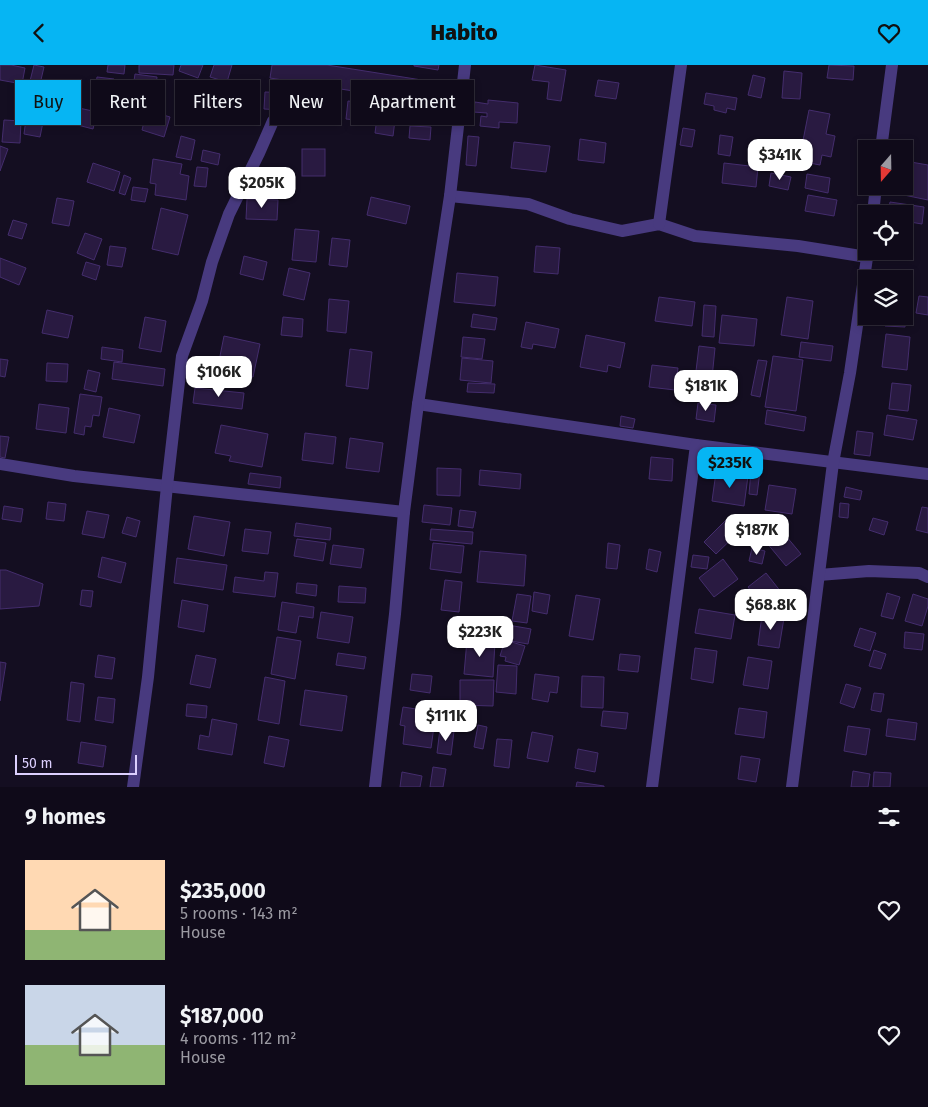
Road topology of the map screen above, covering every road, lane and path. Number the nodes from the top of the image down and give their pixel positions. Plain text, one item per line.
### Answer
1 (465, 65) edge
2 (681, 65) edge
3 (892, 65) edge
4 (270, 125) edge
5 (882, 140) edge
6 (450, 195) junction
7 (659, 224) junction
8 (858, 253) edge
9 (867, 260) edge
10 (418, 404) junction
11 (696, 445) junction
12 (833, 463) junction
13 (0, 464) edge
14 (928, 474) edge
15 (167, 486) junction
16 (404, 512) junction
17 (819, 575) junction
18 (928, 577) edge
19 (133, 787) edge
20 (374, 787) edge
21 (652, 787) edge
22 (792, 787) edge

1 - 6 street
2 - 7 street
3 - 5 street
4 - 15 street
6 - 7 street
6 - 10 street
7 - 8 street
9 - 12 street
10 - 11 street
10 - 16 street
11 - 12 street
11 - 21 street
12 - 14 street
12 - 17 street
13 - 15 street
15 - 16 street
15 - 19 street
16 - 20 street
17 - 18 street
17 - 22 street

